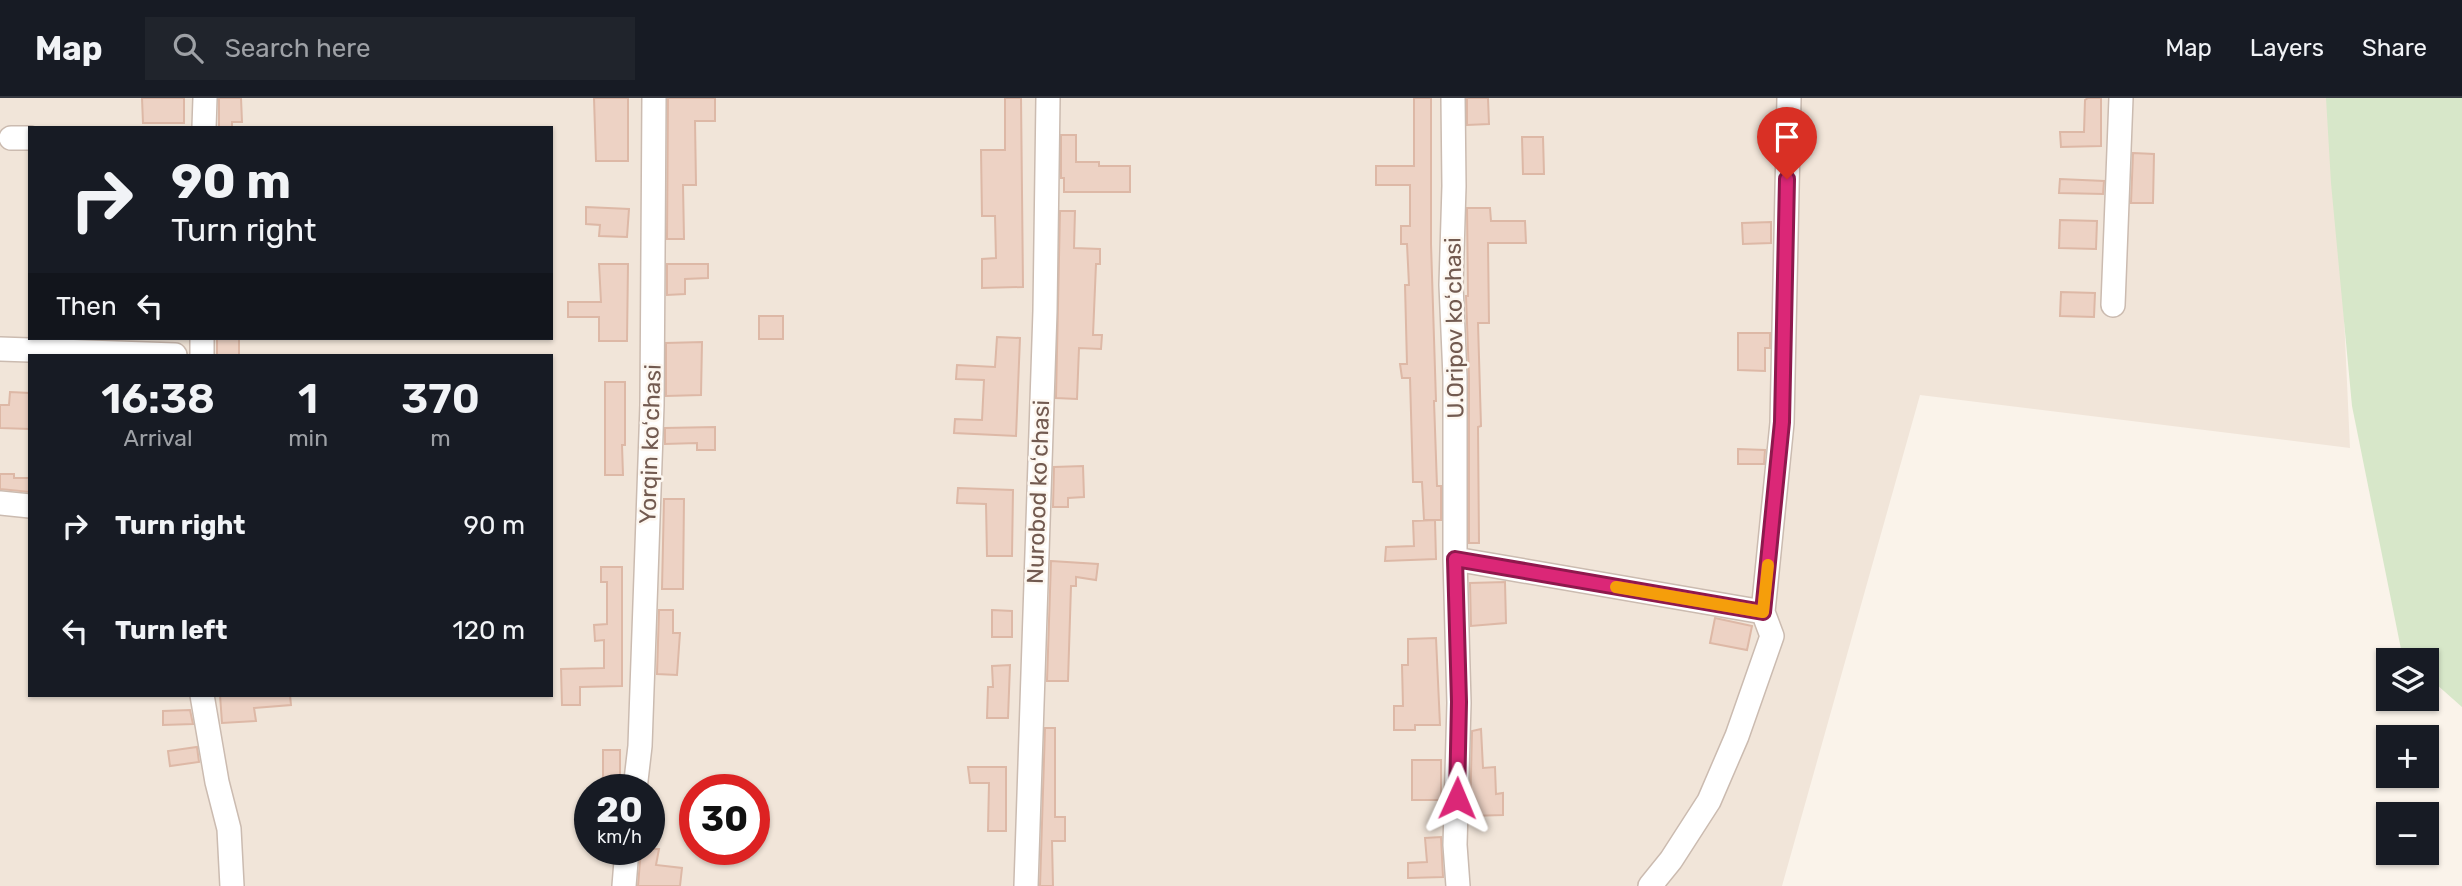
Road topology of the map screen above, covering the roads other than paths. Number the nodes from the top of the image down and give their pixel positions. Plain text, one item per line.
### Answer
1 (205, 98) edge
2 (654, 98) edge
3 (1048, 98) edge
4 (1453, 98) edge
5 (1789, 98) edge
6 (2121, 98) edge
7 (204, 126) edge
8 (2113, 306) dead end
9 (0, 349) edge
10 (146, 354) edge
11 (0, 503) edge
12 (28, 506) edge
13 (1455, 559) junction
14 (1763, 612) junction
15 (202, 697) edge
16 (637, 774) edge
17 (626, 865) edge
18 (232, 886) edge
19 (624, 886) edge
20 (1026, 886) edge
21 (1458, 886) edge
22 (1650, 886) edge

1 - 7 street
2 - 16 street, Yorqin koʻchasi
3 - 20 street, Nurobod koʻchasi
4 - 13 street, U.Oripov koʻchasi
5 - 14 street
6 - 8 street
9 - 10 street
11 - 12 street
13 - 14 street
13 - 21 street, U.Oripov koʻchasi
14 - 22 street
15 - 18 street
17 - 19 street

